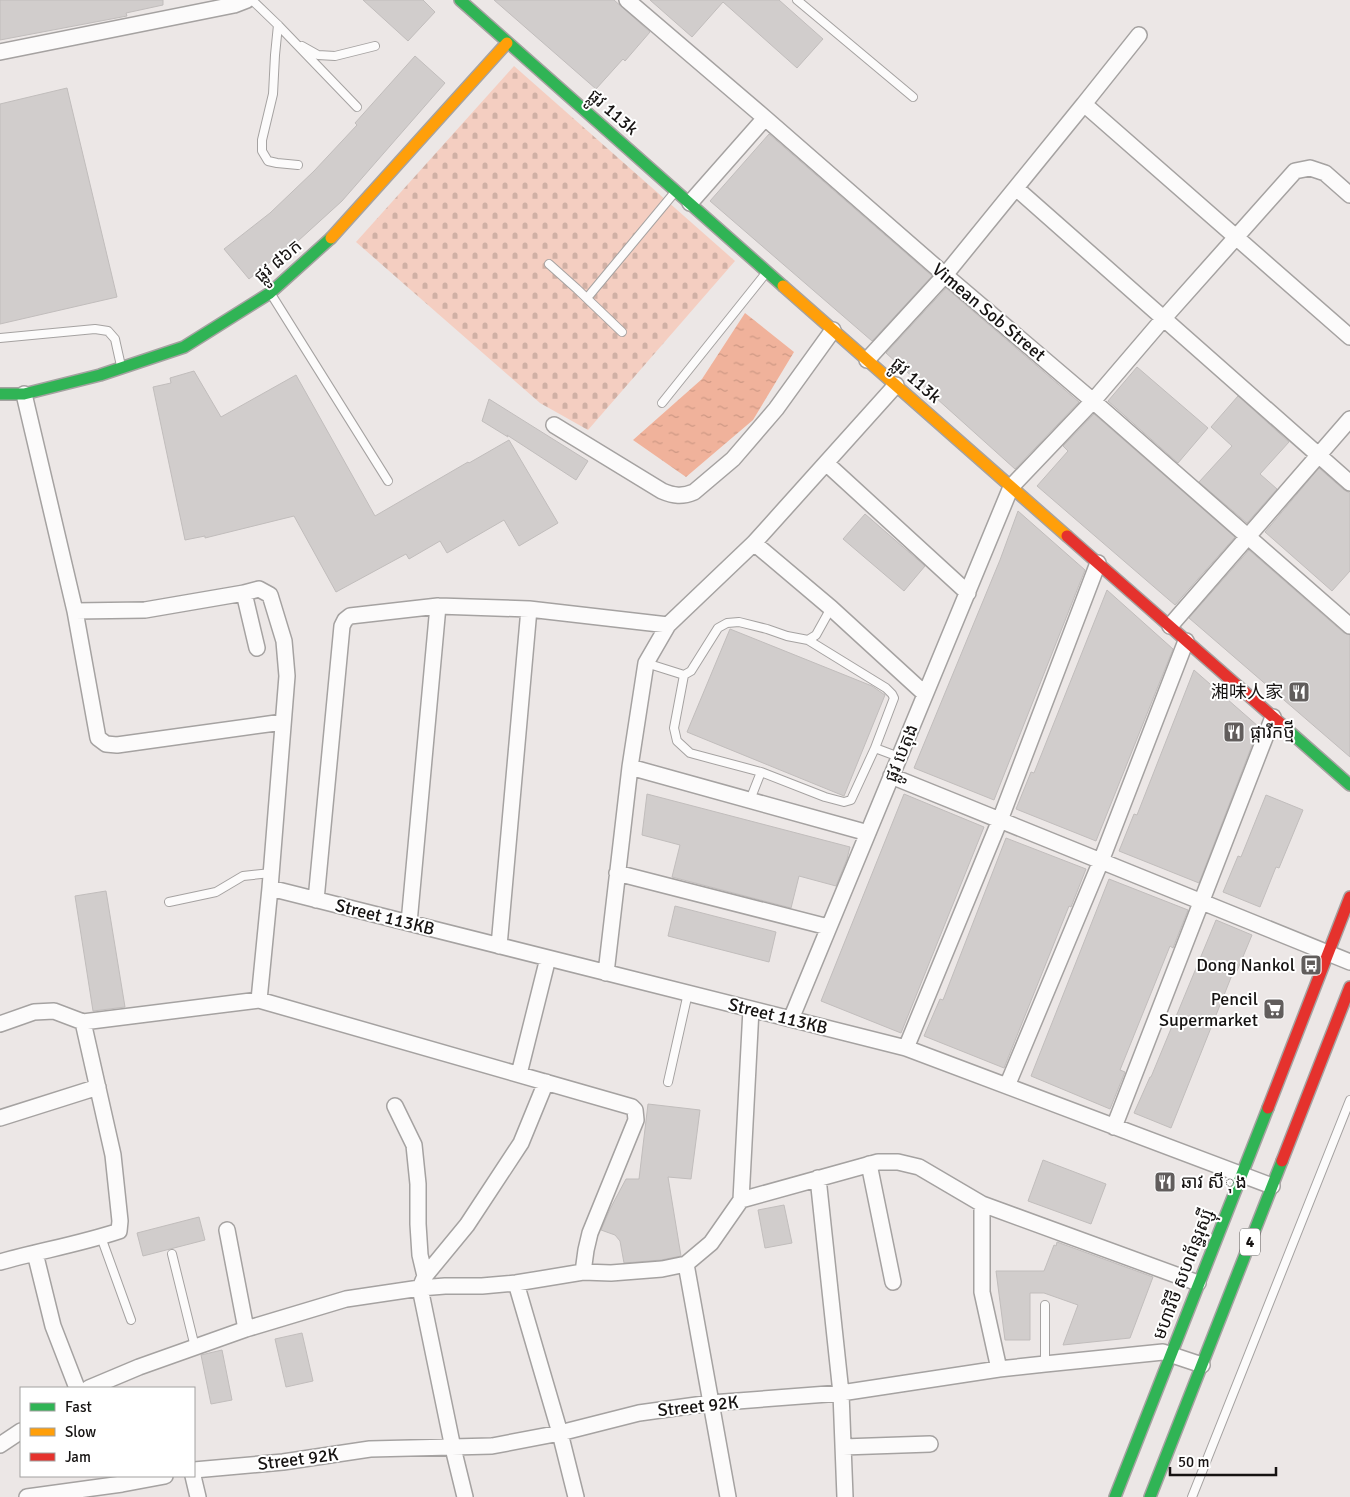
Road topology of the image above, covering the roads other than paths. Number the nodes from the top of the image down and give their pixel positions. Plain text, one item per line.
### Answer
1 (247, 0) edge
2 (252, 0) edge
3 (460, 0) edge
4 (627, 0) edge
5 (797, 0) edge
6 (278, 25) junction
7 (1139, 36) dead end
8 (295, 43) junction
9 (507, 43) junction
10 (375, 46) dead end
11 (0, 52) edge
12 (913, 97) dead end
13 (1084, 104) junction
14 (357, 107) dead end
15 (765, 118) junction
16 (298, 165) dead end
17 (1017, 188) junction
18 (676, 191) junction
19 (1350, 195) edge
20 (690, 203) junction
21 (1236, 238) junction
22 (549, 264) dead end
23 (767, 272) junction
24 (945, 275) junction
25 (270, 292) junction
26 (587, 298) junction
27 (1164, 318) junction
28 (833, 330) junction
29 (622, 332) dead end
30 (1350, 337) edge
31 (0, 338) edge
32 (867, 360) junction
33 (122, 368) junction
34 (896, 386) junction
35 (0, 394) edge
36 (24, 394) junction
37 (1093, 400) junction
38 (662, 403) dead end
39 (1350, 419) edge
40 (554, 425) dead end
41 (1318, 456) junction
42 (826, 463) junction
43 (388, 481) dead end
44 (1350, 483) edge
45 (1012, 487) junction
46 (1247, 536) junction
47 (754, 543) junction
48 (1098, 563) junction
49 (244, 593) junction
50 (968, 593) junction
51 (438, 606) junction
52 (831, 608) junction
53 (529, 610) junction
54 (74, 611) junction
55 (668, 625) junction
56 (1170, 626) junction
57 (1350, 626) edge
58 (808, 640) junction
59 (1186, 641) junction
60 (257, 648) dead end
61 (646, 663) junction
62 (684, 675) junction
63 (925, 694) junction
64 (1273, 717) junction
65 (283, 722) junction
66 (875, 748) junction
67 (899, 757) junction
68 (630, 767) junction
69 (762, 772) junction
70 (892, 776) junction
71 (1350, 785) edge
72 (750, 800) junction
73 (1000, 820) junction
74 (868, 833) junction
75 (1101, 861) junction
76 (271, 873) junction
77 (617, 873) junction
78 (270, 888) junction
79 (1350, 897) edge
80 (316, 900) junction
81 (169, 902) dead end
82 (1201, 902) junction
83 (409, 923) junction
84 (828, 927) junction
85 (499, 946) junction
86 (1328, 953) junction
87 (548, 958) junction
88 (1350, 962) edge
89 (606, 973) junction
90 (1350, 987) edge
91 (688, 993) junction
92 (259, 1000) junction
93 (751, 1009) junction
94 (790, 1019) junction
95 (83, 1022) junction
96 (0, 1024) edge
97 (906, 1048) junction
98 (519, 1074) junction
99 (546, 1082) junction
100 (668, 1082) dead end
101 (98, 1086) junction
102 (1007, 1086) junction
103 (1350, 1100) edge
104 (394, 1106) dead end
105 (0, 1118) edge
106 (1114, 1127) junction
107 (869, 1164) junction
108 (1240, 1175) junction
109 (818, 1178) junction
110 (1272, 1186) junction
111 (740, 1200) junction
112 (982, 1204) junction
113 (227, 1230) dead end
114 (101, 1237) junction
115 (34, 1253) junction
116 (172, 1254) dead end
117 (0, 1262) edge
118 (686, 1264) junction
119 (583, 1272) junction
120 (423, 1282) junction
121 (893, 1282) dead end
122 (516, 1283) junction
123 (1198, 1283) junction
124 (1045, 1305) dead end
125 (131, 1320) dead end
126 (246, 1329) junction
127 (195, 1347) junction
128 (1171, 1354) junction
129 (1045, 1364) junction
130 (1202, 1365) junction
131 (999, 1369) junction
132 (78, 1387) edge
133 (91, 1387) edge
134 (840, 1393) junction
135 (711, 1403) junction
136 (20, 1432) edge
137 (560, 1433) junction
138 (930, 1444) dead end
139 (0, 1445) edge
140 (843, 1447) junction
141 (453, 1448) junction
142 (195, 1470) edge
143 (154, 1477) edge
144 (193, 1477) edge
145 (120, 1480) edge
146 (27, 1497) edge
147 (198, 1497) edge
148 (465, 1497) edge
149 (576, 1497) edge
150 (728, 1497) edge
151 (845, 1497) edge
152 (1115, 1497) edge
153 (1150, 1497) edge
154 (1192, 1497) edge

1 - 11 street
2 - 6 lane
3 - 9 main road, ផ្លូវ 113k
4 - 15 street, Vimean Sob Street
5 - 12 lane
6 - 8 lane
6 - 16 lane
7 - 13 street
8 - 10 lane
8 - 14 lane
9 - 18 main road, ផ្លូវ 113k
9 - 25 main road, ផ្លូវ ៨៦ក
13 - 17 street
13 - 21 street
15 - 20 street
15 - 24 street, Vimean Sob Street
17 - 24 street
17 - 27 street
18 - 20 main road, ផ្លូវ 113k
18 - 26 lane
19 - 21 street
20 - 23 main road, ផ្លូវ 113k
21 - 27 street
21 - 30 street
22 - 26 lane
23 - 28 main road, ផ្លូវ 113k
23 - 38 lane
24 - 32 street
24 - 37 street, Vimean Sob Street
25 - 33 main road, ផ្លូវ ៨៦ក
25 - 43 lane
26 - 29 lane
27 - 37 street
27 - 41 street
28 - 32 main road, ផ្លូវ 113k
28 - 40 street
31 - 33 lane
32 - 34 main road, ផ្លូវ 113k
33 - 36 main road, ផ្លូវ ៨៦ក
34 - 42 street
34 - 45 main road, ផ្លូវ 113k
35 - 36 main road, ផ្លូវ ៨៦ក
36 - 54 street
37 - 45 street
37 - 46 street, Vimean Sob Street
39 - 41 street
41 - 44 street
41 - 46 street
42 - 47 street
42 - 50 street
45 - 48 main road, ផ្លូវ 113k
45 - 50 street, ផ្លូវ បេតុង
46 - 56 street
46 - 57 street, Vimean Sob Street
47 - 52 street
47 - 55 street
48 - 56 main road, ផ្លូវ 113k
48 - 73 street
49 - 54 street
49 - 60 street
49 - 65 street
50 - 63 street, ផ្លូវ បេតុង
51 - 53 street
51 - 80 street
51 - 83 street
52 - 58 lane
52 - 63 street
53 - 55 street
53 - 85 street
54 - 65 street
55 - 61 street
56 - 59 main road, ផ្លូវ 113k
58 - 62 lane
58 - 66 lane
59 - 64 main road, ផ្លូវ 113k
59 - 75 street
61 - 62 lane
61 - 68 street
62 - 69 lane
63 - 67 street, ផ្លូវ បេតុង
64 - 71 main road, ផ្លូវ 113k
64 - 82 street
65 - 76 street
66 - 67 lane
66 - 69 lane
67 - 70 street, ផ្លូវ បេតុង
68 - 72 street
68 - 77 street
69 - 72 lane
70 - 73 street
70 - 74 street, ផ្លូវ បេតុង
72 - 74 street
73 - 75 street
73 - 97 street
74 - 84 street, ផ្លូវ បេតុង
75 - 82 street
75 - 102 street
76 - 78 street
76 - 81 lane
77 - 84 street
77 - 89 street
78 - 80 street, Street 113KB
78 - 92 street
79 - 86 main road, មហាវិថី សហព័ន្ធរុស្ស៊ី / 4
80 - 83 street, Street 113KB
82 - 86 street
82 - 106 street
83 - 85 street, Street 113KB
84 - 94 street, ផ្លូវ បេតុង
85 - 87 street, Street 113KB
86 - 88 street
86 - 108 main road, មហាវិថី សហព័ន្ធរុស្ស៊ី / 4
87 - 89 street, Street 113KB
87 - 98 street
89 - 91 street, Street 113KB
90 - 110 main road, 4
91 - 93 street, Street 113KB
91 - 100 lane
92 - 95 street
92 - 98 street
93 - 94 street, Street 113KB
93 - 111 street
94 - 97 street, Street 113KB
95 - 96 street
95 - 101 street
97 - 102 street, Street 113KB
98 - 99 street
99 - 119 street
99 - 120 street
101 - 105 street
101 - 114 street
102 - 106 street, Street 113KB
103 - 154 lane
104 - 120 street
106 - 108 street, Street 113KB
107 - 109 street
107 - 112 street
107 - 121 street
108 - 110 street, Street 113KB
108 - 123 main road, មហាវិថី សហព័ន្ធរុស្ស៊ី / 4
109 - 111 street
109 - 134 street
110 - 130 main road, 4
111 - 118 street
112 - 123 street
112 - 131 street
113 - 126 street
114 - 115 street
114 - 125 lane
115 - 117 street
115 - 132 street
116 - 127 lane
118 - 119 street
118 - 135 street
119 - 122 street
120 - 122 street
120 - 126 street
120 - 141 street
122 - 137 street
123 - 128 main road, មហាវិថី សហព័ន្ធរុស្ស៊ី / 4
124 - 129 lane
126 - 127 street
127 - 133 street
128 - 129 street, Street 92K
128 - 130 street, Street 92K
128 - 152 main road, មហាវិថី សហព័ន្ធរុស្ស៊ី / 4
129 - 131 street, Street 92K
130 - 153 main road, 4
131 - 134 street, Street 92K
134 - 135 street, Street 92K
134 - 140 street
135 - 137 street, Street 92K
135 - 150 street
136 - 139 street
137 - 141 street, Street 92K
137 - 149 street
138 - 140 street
140 - 151 street
141 - 142 street, Street 92K
141 - 148 street
143 - 145 street
144 - 147 street
145 - 146 street

